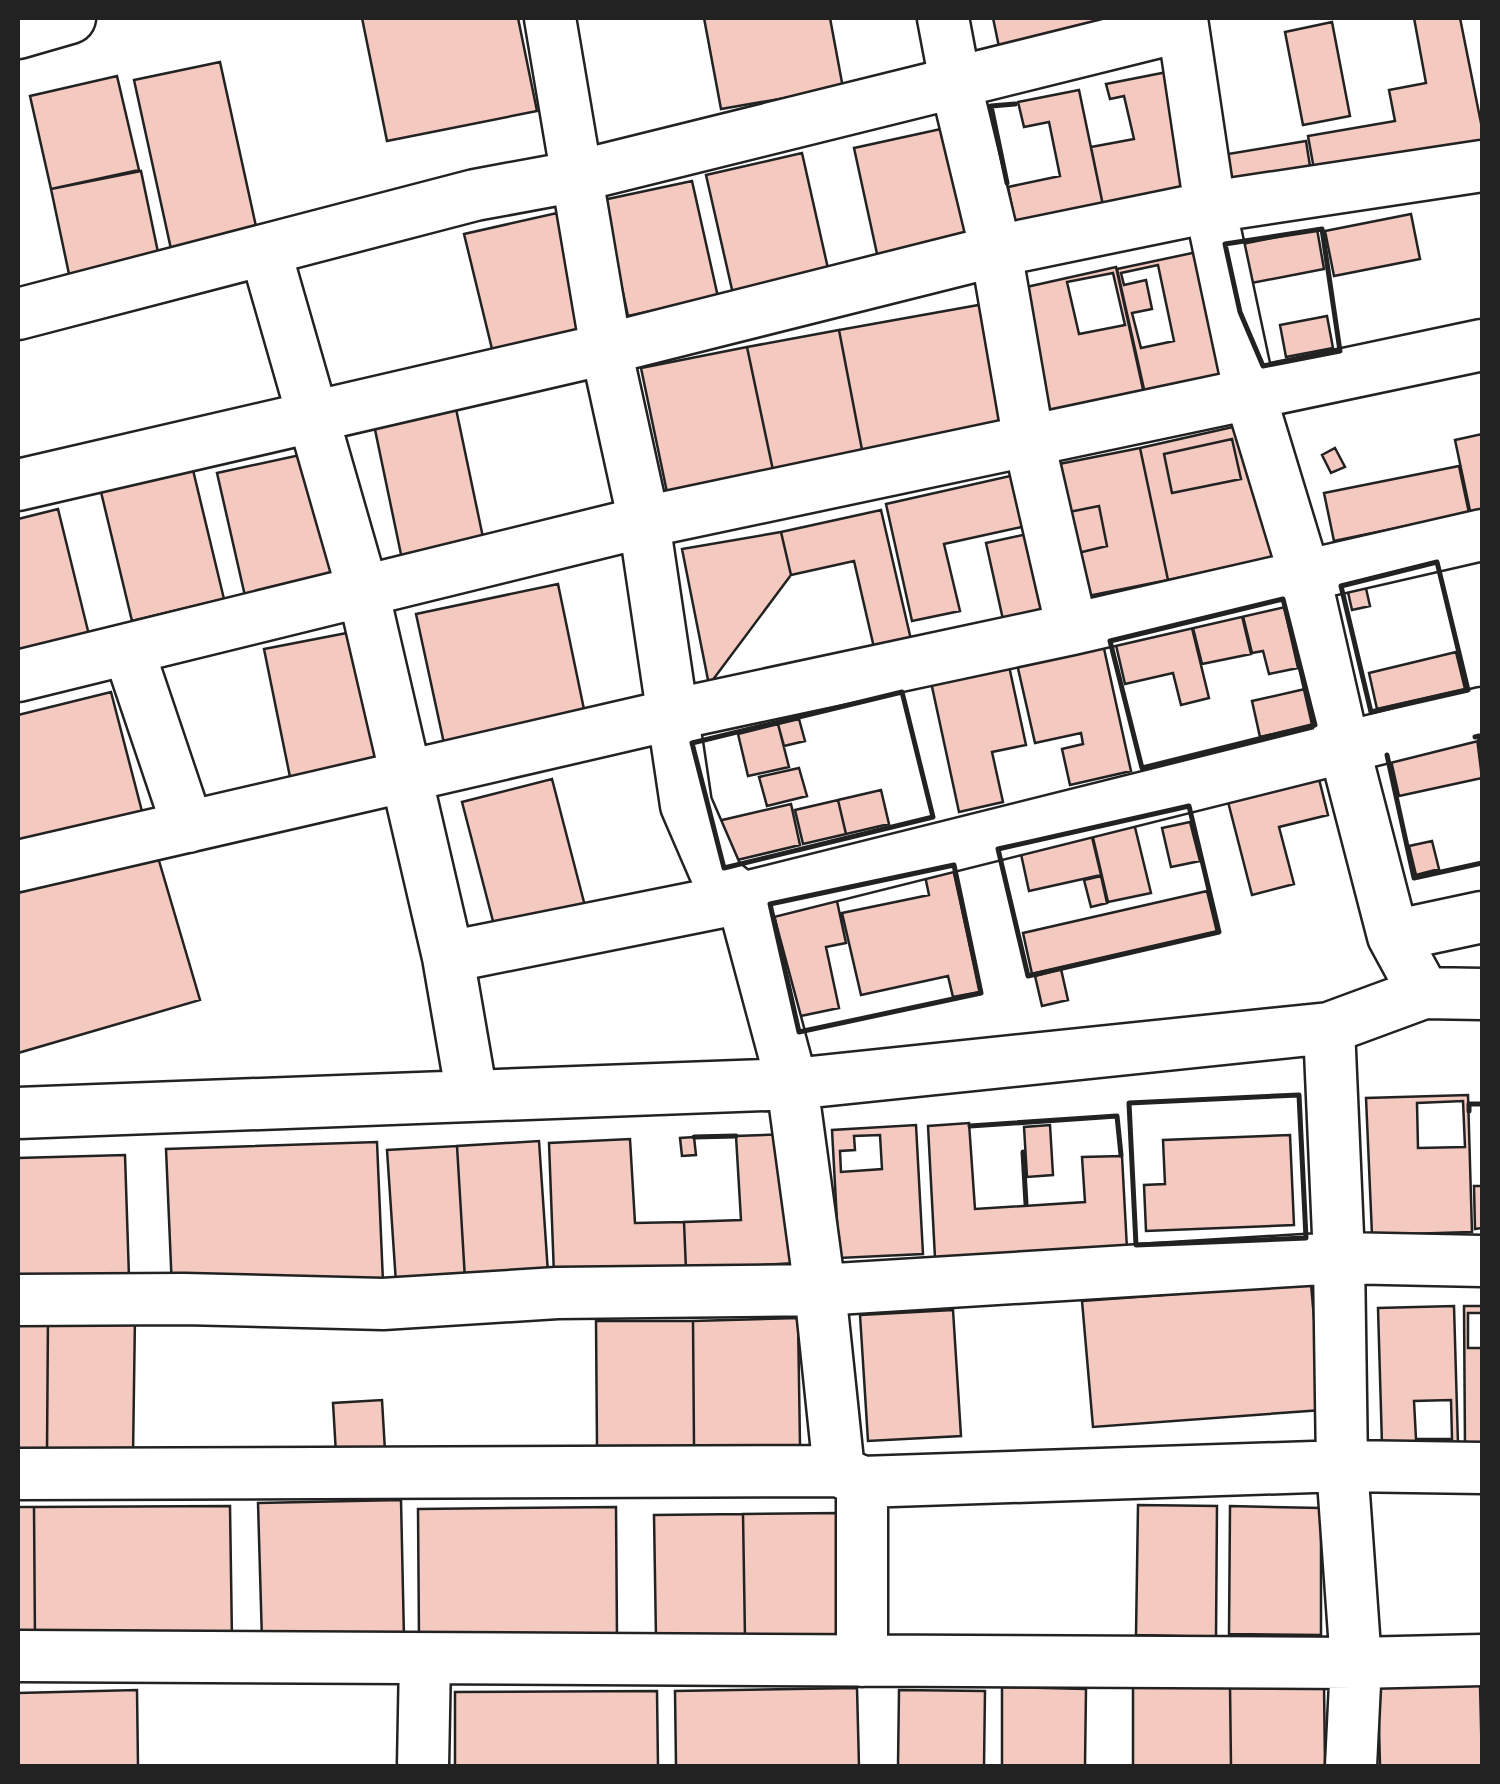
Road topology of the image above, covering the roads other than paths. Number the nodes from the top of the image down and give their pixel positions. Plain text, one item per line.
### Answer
1 (70, 18) edge
2 (550, 18) edge
3 (943, 18) edge
4 (1183, 22) edge
5 (18, 32) edge
6 (955, 82) junction
7 (1482, 166) edge
8 (578, 176) junction
9 (1210, 206) junction
10 (265, 250) junction
11 (996, 251) junction
12 (18, 314) edge
13 (1482, 345) edge
14 (606, 349) junction
15 (1250, 395) junction
16 (311, 418) junction
17 (1029, 442) junction
18 (18, 486) edge
19 (644, 522) junction
20 (1482, 535) edge
21 (1305, 576) junction
22 (363, 592) junction
23 (1072, 629) junction
24 (128, 649) junction
25 (18, 676) edge
26 (1482, 713) edge
27 (671, 715) junction
28 (1344, 747) junction
29 (407, 776) junction
30 (188, 827) junction
31 (18, 866) edge
32 (742, 898) junction
33 (1482, 917) edge
34 (1394, 936) junction
35 (448, 957) junction
36 (1424, 993) junction
37 (1482, 994) edge
38 (1329, 1028) junction
39 (792, 1084) junction
40 (472, 1096) junction
41 (18, 1113) edge
42 (1339, 1258) junction
43 (1482, 1262) edge
44 (820, 1290) junction
45 (18, 1300) edge
46 (1342, 1466) junction
47 (1482, 1468) edge
48 (18, 1474) edge
49 (851, 1477) junction
50 (18, 1656) edge
51 (424, 1659) junction
52 (1482, 1660) edge
53 (862, 1661) junction
54 (1356, 1663) junction
55 (424, 1766) edge
56 (1351, 1766) edge

1 - 5 street
2 - 8 street
3 - 6 street
4 - 6 street
4 - 9 street
6 - 8 street
6 - 11 street
7 - 9 street
8 - 10 street
8 - 14 street
9 - 11 street
9 - 15 street
10 - 12 street
10 - 16 street
11 - 14 street
11 - 17 street
13 - 15 street
14 - 16 street
14 - 19 street
15 - 17 street
15 - 21 street
16 - 18 street
16 - 22 street
17 - 19 street
17 - 23 street
19 - 22 street
19 - 27 street
20 - 21 street
21 - 23 street
21 - 28 street
22 - 24 street
22 - 29 street
23 - 27 street
24 - 25 street
24 - 30 street
26 - 28 street
27 - 29 street
27 - 32 street
28 - 32 street
28 - 34 street
29 - 30 street
29 - 35 street
30 - 31 street
32 - 35 street
32 - 39 street
33 - 34 street
34 - 36 street
35 - 40 street
36 - 37 street
36 - 38 street
38 - 39 street
38 - 42 street
39 - 40 street
39 - 44 street
40 - 41 street
42 - 43 street
42 - 44 street
42 - 46 street
44 - 45 street
44 - 49 street
46 - 47 street
46 - 49 street
46 - 54 street
48 - 49 street
49 - 53 street
50 - 51 street
51 - 53 street
51 - 55 street
52 - 54 street
53 - 54 street
54 - 56 street

